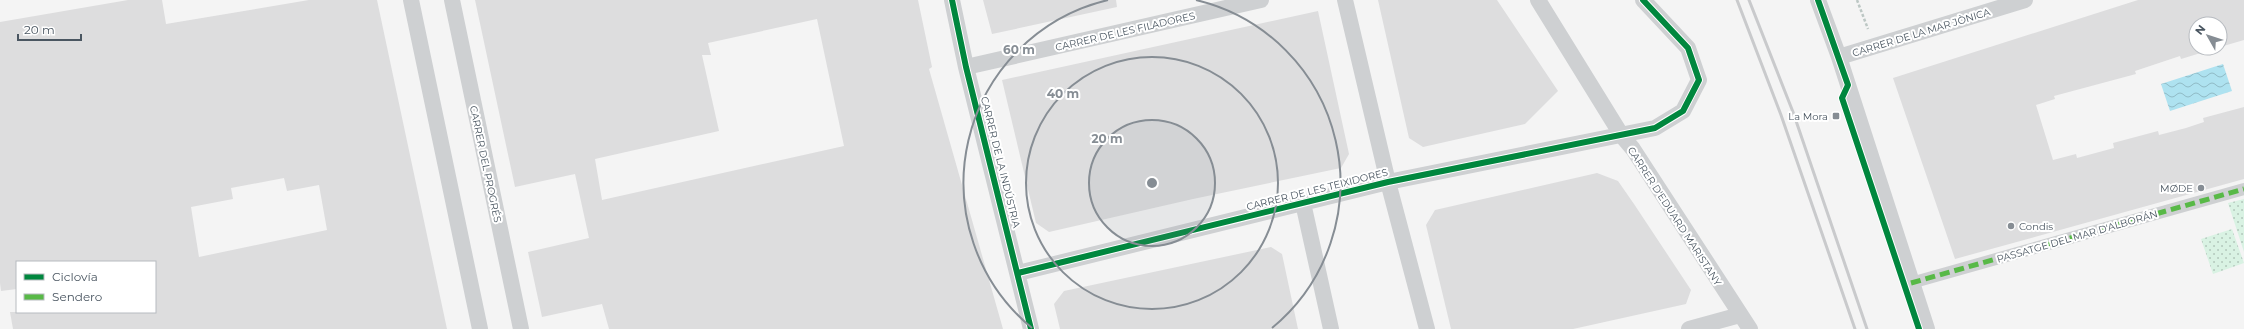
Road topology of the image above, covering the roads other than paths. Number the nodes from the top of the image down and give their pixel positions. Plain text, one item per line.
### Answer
1 (411, 0) edge
2 (452, 0) edge
3 (952, 0) edge
4 (1261, 0) edge
5 (1345, 0) edge
6 (1538, 0) edge
7 (1643, 0) edge
8 (1818, 0) edge
9 (2025, 0) edge
10 (1839, 57) junction
11 (966, 67) junction
12 (1622, 136) junction
13 (1388, 182) junction
14 (2244, 189) edge
15 (1303, 203) junction
16 (1018, 273) junction
17 (1911, 283) junction
18 (1740, 315) junction
19 (480, 329) edge
20 (521, 329) edge
21 (1031, 329) edge
22 (1331, 329) edge
23 (1427, 329) edge
24 (1689, 329) edge
25 (1750, 329) edge
26 (1927, 329) edge

1 - 19 street
2 - 20 street, CARRER DEL PROGRÉS
3 - 11 street, CARRER DE LA INDÚSTRIA
4 - 11 street, CARRER DE LES FILADORES
5 - 13 street
6 - 12 street, CARRER D'EDUARD MARISTANY
7 - 12 street, CARRER DE LES TEIXIDORES
8 - 10 street
9 - 10 street, CARRER DE LA MAR JÒNICA
10 - 17 street
11 - 16 street, CARRER DE LA INDÚSTRIA
12 - 13 street, CARRER DE LES TEIXIDORES
12 - 18 street, CARRER D'EDUARD MARISTANY
13 - 15 street, CARRER DE LES TEIXIDORES
13 - 23 street
14 - 17 street, PASSATGE DEL MAR D'ALBORÁN
15 - 16 street, CARRER DE LES TEIXIDORES
15 - 22 street
16 - 21 street, CARRER DE LA INDÚSTRIA
17 - 26 street
18 - 24 street
18 - 25 street, CARRER D'EDUARD MARISTANY

